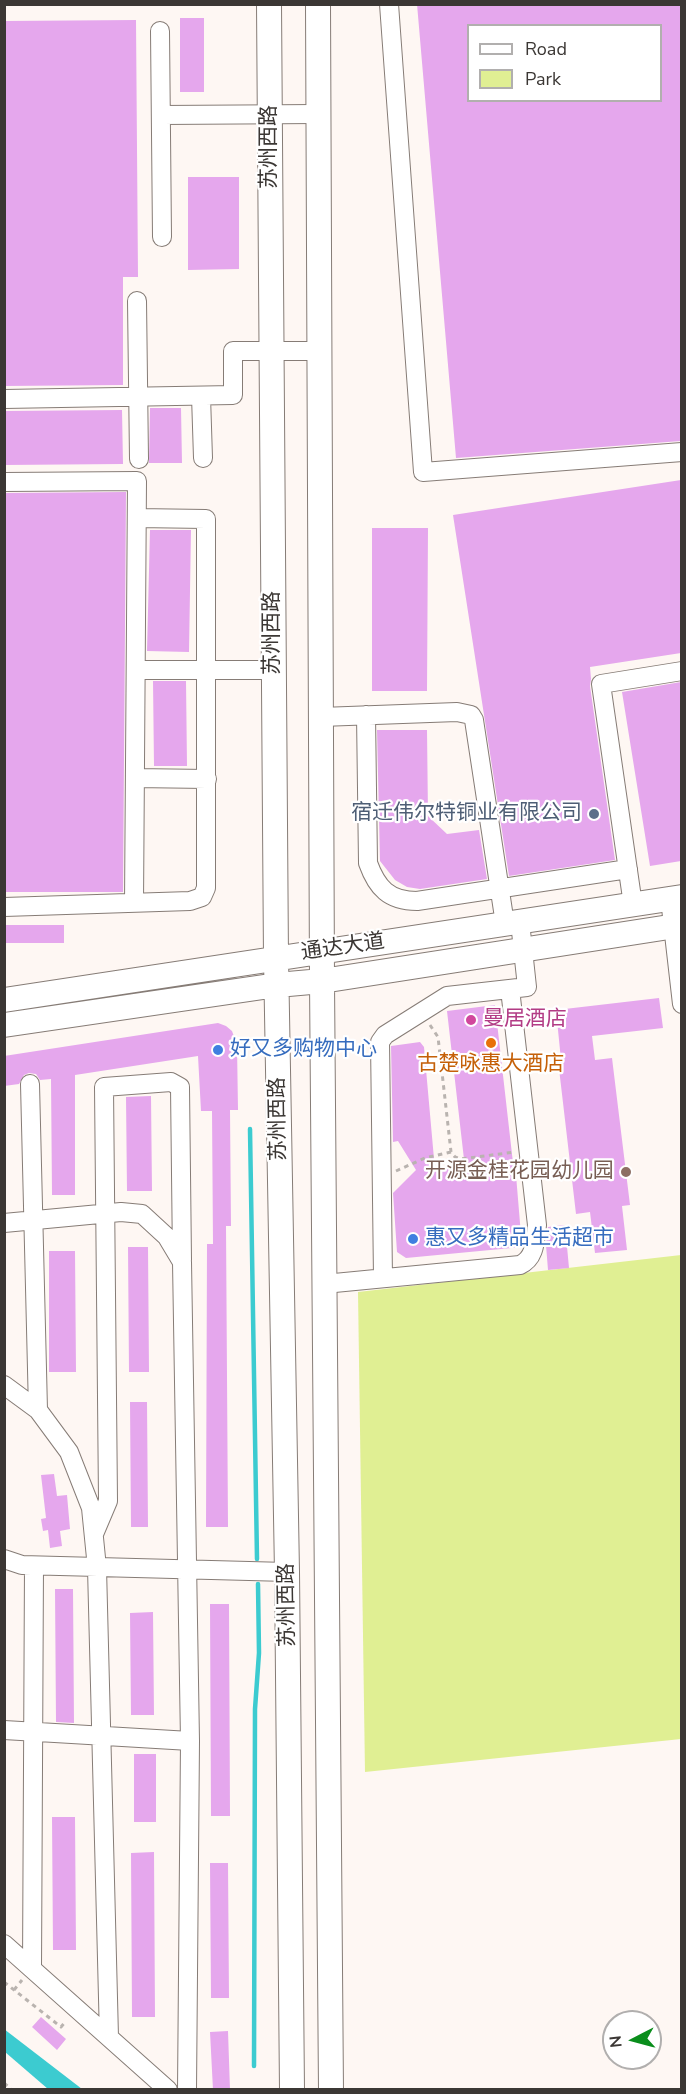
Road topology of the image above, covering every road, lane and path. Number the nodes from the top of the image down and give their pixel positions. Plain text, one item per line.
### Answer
1 (269, 4) edge
2 (318, 4) edge
3 (389, 4) edge
4 (160, 31) dead end
5 (318, 114) junction
6 (161, 115) junction
7 (270, 115) junction
8 (162, 237) dead end
9 (137, 301) dead end
10 (272, 351) junction
11 (319, 351) junction
12 (201, 396) junction
13 (138, 398) junction
14 (4, 399) edge
15 (681, 452) edge
16 (203, 458) dead end
17 (139, 459) dead end
18 (4, 482) edge
19 (137, 518) junction
20 (136, 670) junction
21 (206, 670) junction
22 (274, 670) junction
23 (681, 671) edge
24 (366, 715) junction
25 (321, 717) junction
26 (135, 778) junction
27 (207, 779) junction
28 (628, 869) junction
29 (500, 890) junction
30 (676, 898) edge
31 (134, 903) junction
32 (633, 905) junction
33 (4, 907) edge
34 (512, 923) junction
35 (677, 926) edge
36 (523, 950) junction
37 (322, 952) junction
38 (276, 958) junction
39 (322, 981) junction
40 (277, 985) junction
41 (510, 989) junction
42 (4, 1000) edge
43 (681, 1004) edge
44 (421, 1011) junction
45 (4, 1025) edge
46 (30, 1084) dead end
47 (528, 1151) junction
48 (451, 1152) junction
49 (382, 1177) junction
50 (105, 1214) junction
51 (33, 1220) junction
52 (4, 1223) edge
53 (182, 1262) junction
54 (383, 1278) junction
55 (324, 1284) junction
56 (4, 1384) edge
57 (38, 1410) junction
58 (94, 1534) junction
59 (4, 1559) edge
60 (34, 1566) junction
61 (97, 1568) junction
62 (187, 1570) junction
63 (287, 1572) junction
64 (4, 1730) edge
65 (33, 1732) junction
66 (101, 1735) junction
67 (190, 1741) junction
68 (4, 1944) edge
69 (32, 1968) junction
70 (4, 1982) edge
71 (77, 2009) junction
72 (109, 2037) junction
73 (4, 2083) edge
74 (12, 2090) edge
75 (168, 2090) edge
76 (188, 2090) edge
77 (292, 2090) edge
78 (331, 2090) edge

1 - 7 main road, 苏州西路
2 - 5 main road, 苏州西路
3 - 15 street
4 - 6 street
5 - 7 street
5 - 11 main road, 苏州西路
6 - 7 street
6 - 8 street
7 - 10 main road, 苏州西路
9 - 13 street
10 - 11 street
10 - 12 street
10 - 22 main road, 苏州西路
11 - 25 main road, 苏州西路
12 - 13 street
12 - 16 street
13 - 14 street
13 - 17 street
18 - 19 street
19 - 20 street
19 - 21 street
20 - 21 street
20 - 26 street
21 - 22 street
21 - 27 street
22 - 38 main road, 苏州西路
23 - 28 street
24 - 25 street
24 - 29 street
24 - 29 street
25 - 37 main road, 苏州西路
26 - 27 street
26 - 31 street
27 - 31 street
28 - 29 street
28 - 32 street
29 - 34 street
30 - 32 main road, 通达大道
30 - 35 street
31 - 33 street
32 - 34 main road, 通达大道
34 - 36 street
34 - 37 main road, 通达大道
35 - 36 main road, 通达大道
35 - 43 street
36 - 39 main road, 通达大道
36 - 41 street
37 - 38 main road, 通达大道
37 - 39 main road, 苏州西路
38 - 40 main road, 苏州西路
38 - 42 main road, 通达大道
39 - 40 main road, 通达大道
39 - 55 main road, 苏州西路
40 - 45 main road, 通达大道
40 - 63 main road, 苏州西路
41 - 44 street
41 - 47 street
44 - 48 path
44 - 49 street
46 - 51 street
47 - 48 path
47 - 54 street
48 - 49 path
49 - 54 street
50 - 51 street
50 - 53 street
50 - 53 street
50 - 58 street
51 - 52 street
51 - 57 street
53 - 62 street
54 - 55 street
55 - 78 main road, 苏州西路
56 - 57 street
57 - 58 street
58 - 61 street
59 - 60 street
60 - 61 street
60 - 65 street
61 - 62 street
61 - 66 street
62 - 63 street
62 - 67 street
63 - 77 main road, 苏州西路
64 - 65 street
65 - 66 street
65 - 69 street
66 - 67 street
66 - 72 street
67 - 76 street
68 - 69 street
69 - 71 street
70 - 71 path
71 - 72 street
72 - 75 street
73 - 74 path

